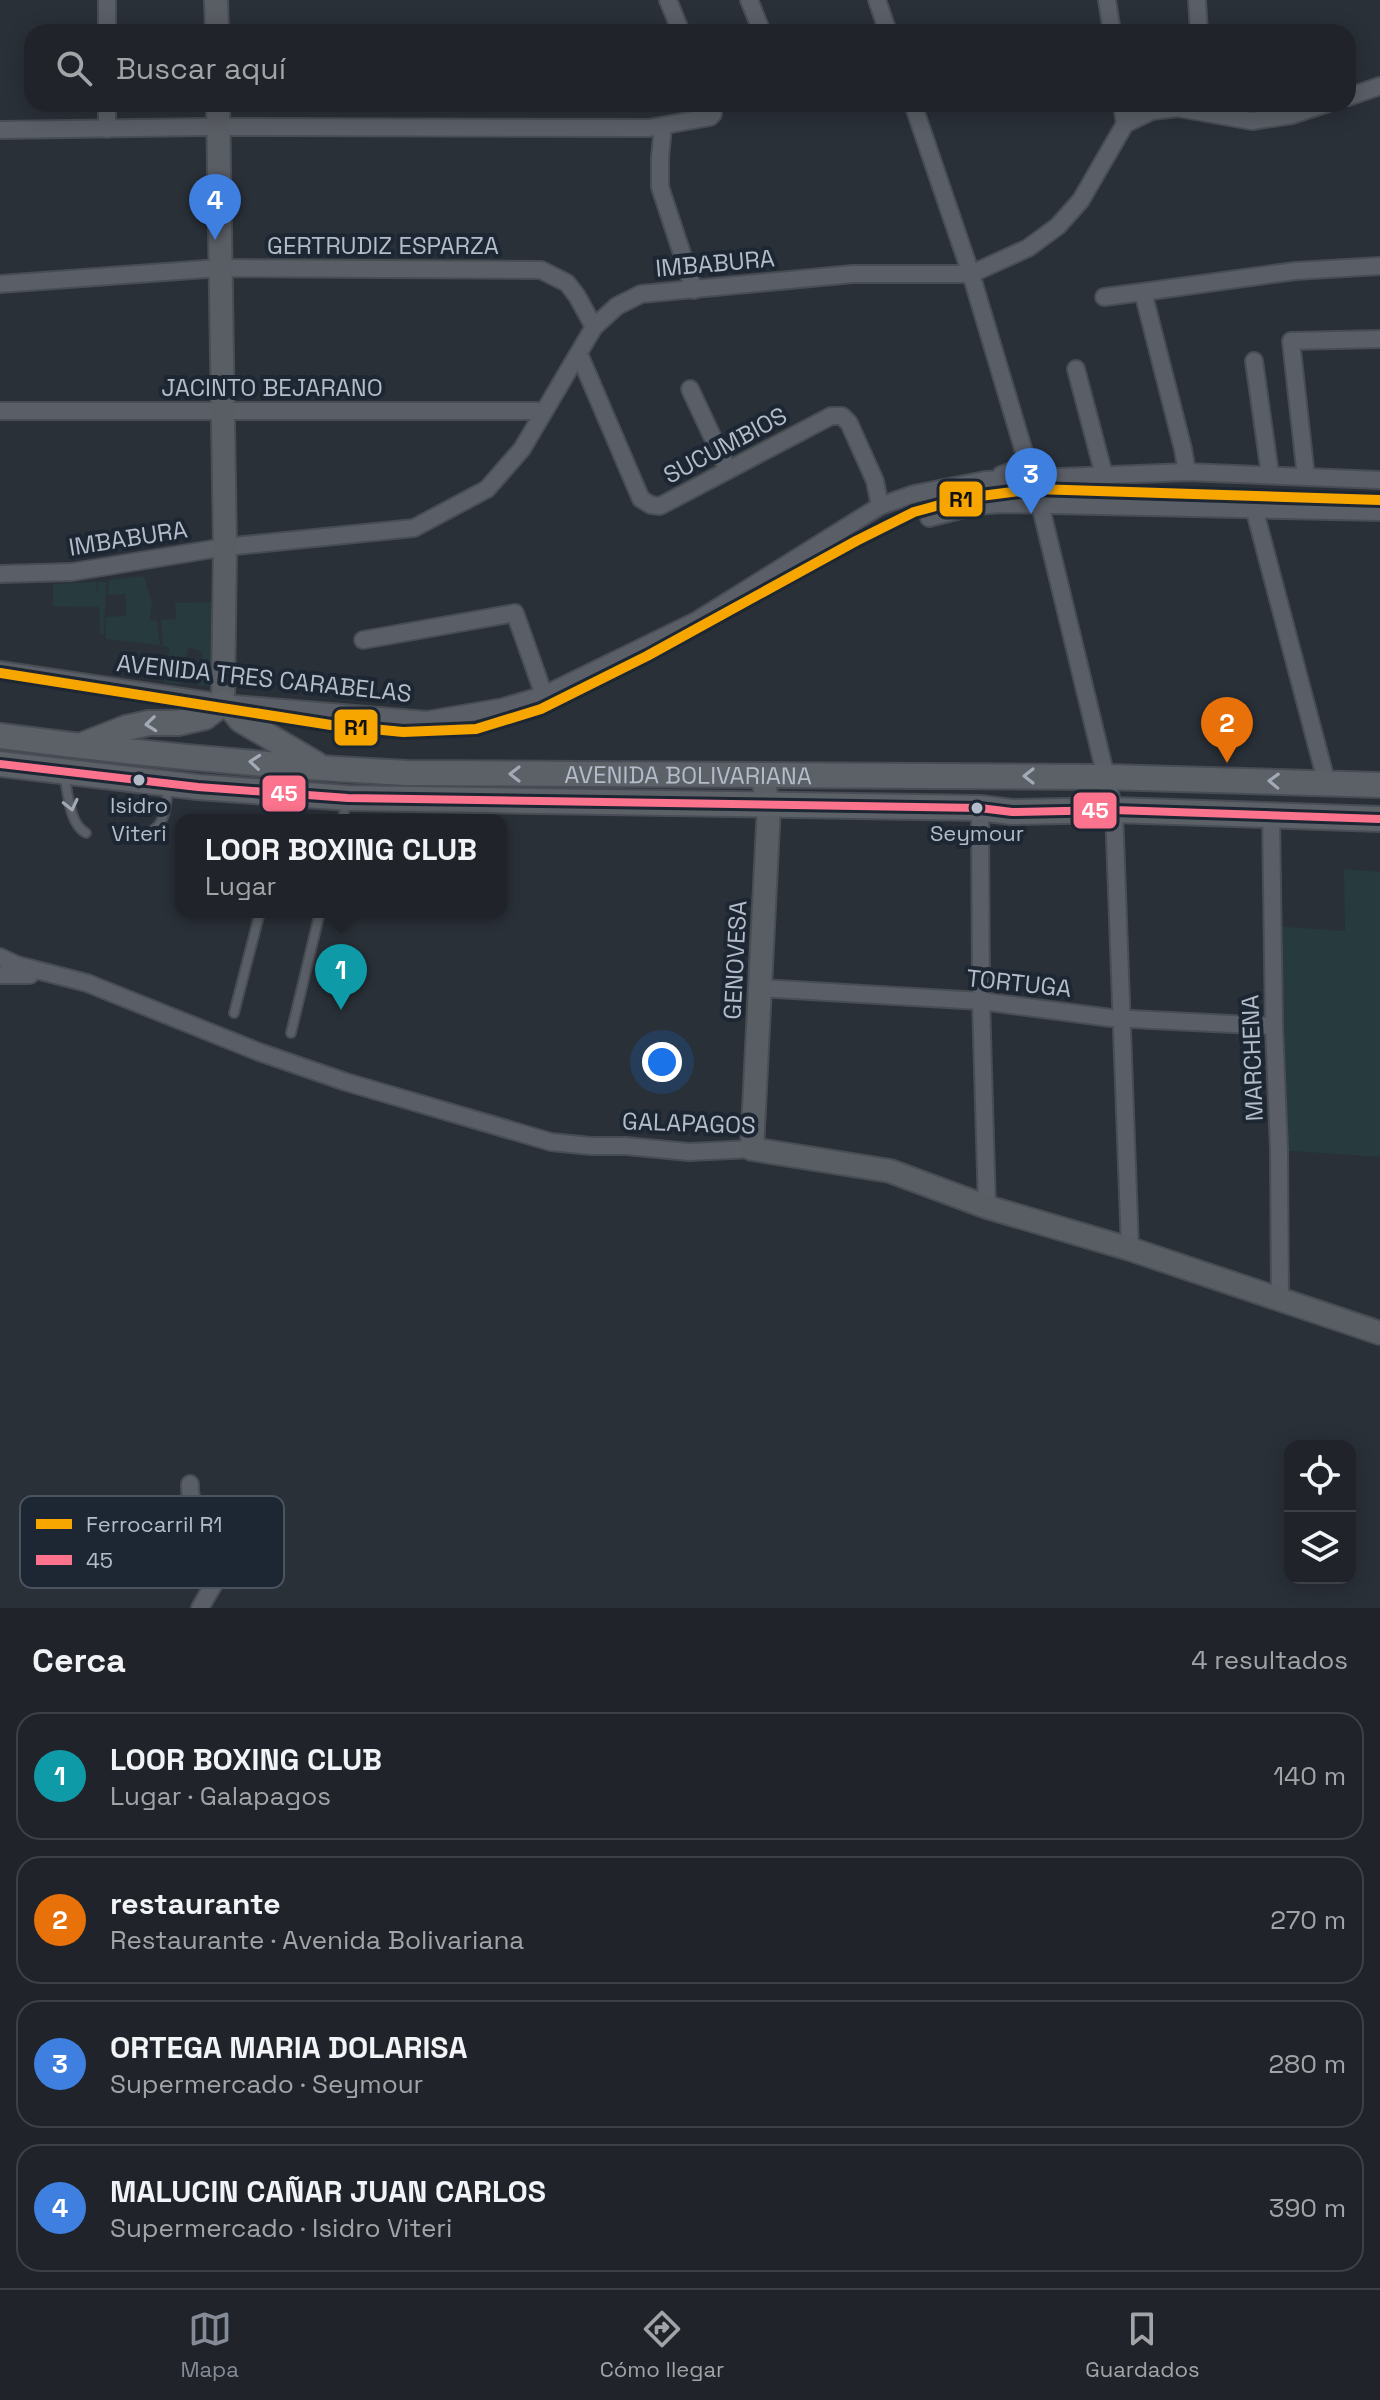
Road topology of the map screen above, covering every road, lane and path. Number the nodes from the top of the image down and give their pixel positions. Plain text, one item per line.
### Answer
1 (107, 0) edge
2 (216, 0) edge
3 (668, 0) edge
4 (749, 0) edge
5 (877, 0) edge
6 (1107, 0) edge
7 (1197, 0) edge
8 (107, 24) edge
9 (217, 24) edge
10 (678, 24) edge
11 (759, 24) edge
12 (885, 24) edge
13 (1111, 24) edge
14 (1198, 24) edge
15 (1380, 86) edge
16 (1356, 94) edge
17 (107, 112) edge
18 (218, 112) edge
19 (705, 112) edge
20 (916, 112) edge
21 (1123, 112) edge
22 (1150, 112) edge
23 (1213, 112) edge
24 (1301, 112) edge
25 (1125, 124) junction
26 (663, 126) junction
27 (218, 128) junction
28 (107, 129) junction
29 (0, 130) edge
30 (1380, 266) edge
31 (220, 268) junction
32 (971, 274) junction
33 (0, 284) edge
34 (694, 290) junction
35 (1143, 292) junction
36 (1104, 297) dead end
37 (594, 327) junction
38 (1380, 339) edge
39 (579, 354) junction
40 (1254, 361) dead end
41 (1076, 369) dead end
42 (690, 389) dead end
43 (0, 411) edge
44 (223, 411) junction
45 (544, 411) junction
46 (728, 470) junction
47 (1187, 472) junction
48 (1270, 474) junction
49 (1104, 475) junction
50 (1306, 477) junction
51 (985, 480) junction
52 (1380, 480) edge
53 (1040, 504) junction
54 (880, 506) junction
55 (1254, 508) junction
56 (1380, 512) edge
57 (929, 518) dead end
58 (225, 547) junction
59 (0, 574) edge
60 (363, 640) dead end
61 (0, 670) edge
62 (544, 695) junction
63 (223, 703) junction
64 (0, 736) edge
65 (79, 746) junction
66 (0, 764) edge
67 (325, 769) junction
68 (64, 773) junction
69 (761, 774) junction
70 (1107, 777) junction
71 (169, 783) junction
72 (1327, 784) junction
73 (1380, 785) edge
74 (290, 794) junction
75 (769, 805) junction
76 (980, 808) junction
77 (345, 809) edge
78 (1114, 810) junction
79 (285, 814) edge
80 (1271, 816) junction
81 (1380, 819) edge
82 (86, 833) dead end
83 (147, 833) dead end
84 (258, 918) edge
85 (319, 918) edge
86 (0, 957) edge
87 (51, 973) junction
88 (0, 975) edge
89 (760, 988) junction
90 (981, 1001) junction
91 (234, 1013) dead end
92 (1121, 1018) junction
93 (1274, 1026) junction
94 (291, 1033) dead end
95 (752, 1149) junction
96 (987, 1207) junction
97 (1130, 1249) junction
98 (1280, 1299) junction
99 (1380, 1333) edge
100 (190, 1484) dead end
101 (190, 1496) edge
102 (212, 1588) edge
103 (200, 1608) edge

1 - 8 street
2 - 9 street
3 - 10 street
4 - 11 street
5 - 12 street
6 - 13 street
7 - 14 street
15 - 16 street
17 - 28 street
18 - 27 street
19 - 26 street
20 - 32 street
21 - 25 street
22 - 25 street
23 - 24 street
25 - 32 street, IMBABURA
26 - 27 street
26 - 34 street
27 - 28 street
27 - 31 street
28 - 29 street
30 - 35 street
31 - 33 street, GERTRUDIZ ESPARZA
31 - 37 street, GERTRUDIZ ESPARZA
31 - 44 street
32 - 34 street, IMBABURA
32 - 51 street
34 - 37 street, IMBABURA
35 - 36 street
35 - 47 street
37 - 39 street, IMBABURA
38 - 50 street
39 - 45 street, IMBABURA
39 - 46 street, SUCUMBIOS
40 - 48 street
41 - 49 street
42 - 46 street
43 - 44 street, JACINTO BEJARANO
44 - 45 street, JACINTO BEJARANO
44 - 58 street
45 - 58 street, IMBABURA
46 - 54 street, SUCUMBIOS
47 - 48 street, AVENIDA TRES CARABELAS
47 - 49 street, AVENIDA TRES CARABELAS
48 - 50 street, AVENIDA TRES CARABELAS
49 - 51 street, AVENIDA TRES CARABELAS
50 - 52 street, AVENIDA TRES CARABELAS
51 - 54 street, AVENIDA TRES CARABELAS
53 - 55 street
53 - 57 street
53 - 70 street
54 - 62 street, AVENIDA TRES CARABELAS
55 - 56 street
55 - 72 street
58 - 59 street, IMBABURA
58 - 63 street
60 - 62 street
61 - 63 street, AVENIDA TRES CARABELAS
62 - 63 street, AVENIDA TRES CARABELAS
63 -> 65 main road
63 - 67 main road
64 - 65 main road, AVENIDA BOLIVARIANA
67 -> 65 main road, AVENIDA BOLIVARIANA
66 - 68 main road, AVENIDA BOLIVARIANA
69 -> 67 main road, AVENIDA BOLIVARIANA
68 - 71 main road, AVENIDA BOLIVARIANA
68 -> 82 lane
70 -> 69 main road, AVENIDA BOLIVARIANA
69 - 75 street, GENOVESA
72 -> 70 main road, AVENIDA BOLIVARIANA
70 - 78 street
71 - 74 main road, AVENIDA BOLIVARIANA
71 - 83 lane
72 - 73 main road, AVENIDA BOLIVARIANA
74 - 77 main road, AVENIDA BOLIVARIANA
74 - 79 lane
75 - 76 main road, AVENIDA BOLIVARIANA
75 - 77 main road, AVENIDA BOLIVARIANA
75 - 89 street, GENOVESA
76 - 78 main road, AVENIDA BOLIVARIANA
76 - 90 street
78 - 80 main road, AVENIDA BOLIVARIANA
78 - 92 street
80 - 81 main road, AVENIDA BOLIVARIANA
80 - 93 street, MARCHENA
84 - 91 lane
85 - 94 lane
86 - 87 street, GALAPAGOS
87 - 88 street
87 - 95 street, GALAPAGOS
89 - 90 street, TORTUGA
89 - 95 street, GENOVESA
90 - 92 street, TORTUGA
90 - 96 street
92 - 93 street, TORTUGA
92 - 97 street
93 - 98 street, MARCHENA
95 - 96 street, GALAPAGOS
96 - 97 street, GALAPAGOS
97 - 98 street, GALAPAGOS
98 - 99 street, GALAPAGOS
100 - 101 street
102 - 103 street

